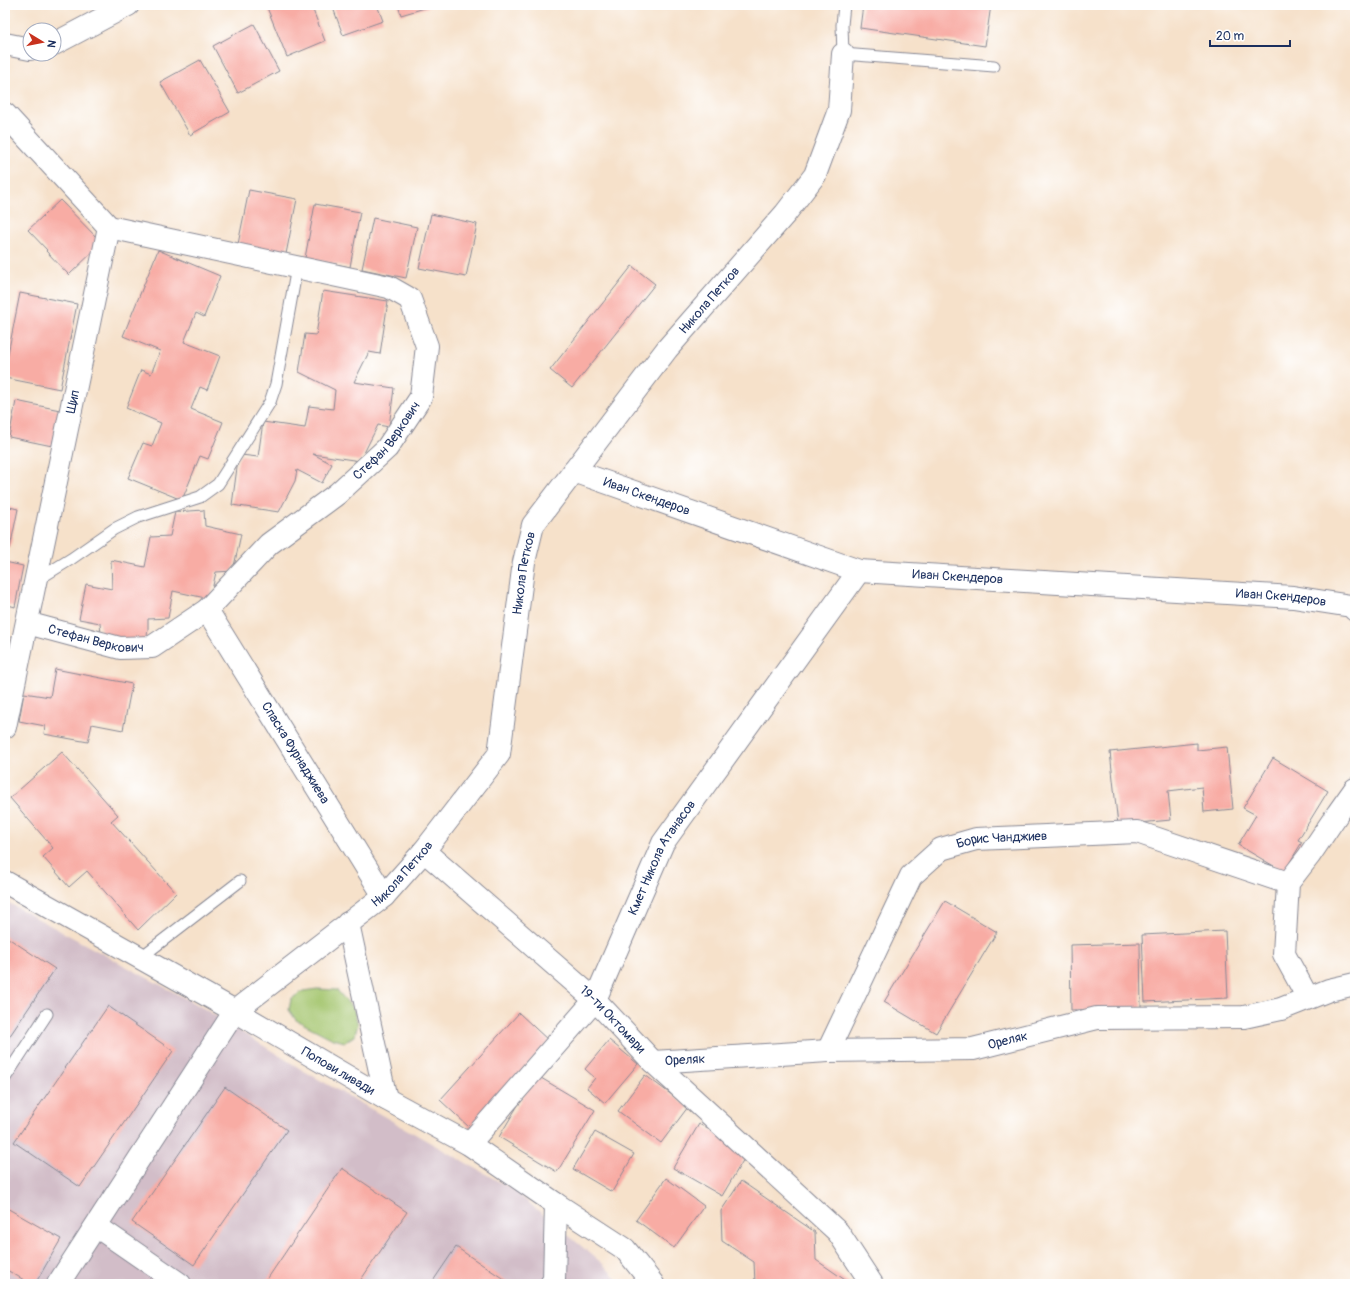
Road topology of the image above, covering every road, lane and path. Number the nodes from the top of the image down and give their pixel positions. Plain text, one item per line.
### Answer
1 (128, 5) edge
2 (844, 5) edge
3 (62, 40) edge
4 (5, 44) edge
5 (22, 47) edge
6 (843, 54) junction
7 (994, 66) dead end
8 (5, 114) edge
9 (109, 227) junction
10 (297, 267) junction
11 (574, 471) junction
12 (859, 571) junction
13 (36, 580) junction
14 (207, 610) junction
15 (1355, 610) edge
16 (27, 623) junction
17 (5, 727) edge
18 (1355, 789) edge
19 (424, 851) junction
20 (240, 881) dead end
21 (5, 882) edge
22 (1288, 884) junction
23 (384, 896) junction
24 (348, 923) junction
25 (140, 958) junction
26 (1355, 984) edge
27 (1308, 998) junction
28 (595, 1000) junction
29 (235, 1011) junction
30 (47, 1014) dead end
31 (828, 1051) junction
32 (653, 1062) junction
33 (5, 1078) edge
34 (386, 1098) junction
35 (469, 1144) junction
36 (556, 1204) junction
37 (96, 1226) junction
38 (58, 1284) edge
39 (180, 1284) edge
40 (551, 1284) edge
41 (653, 1284) edge
42 (872, 1284) edge

1 - 3 street
2 - 6 lane
4 - 5 street
6 - 7 lane
6 - 11 street, Никола Петков
8 - 9 street
9 - 10 street, Стефан Веркович
9 - 13 street, Щип
10 - 13 lane
10 - 14 street, Стефан Веркович
11 - 12 street, Иван Скендеров
11 - 19 street, Никола Петков
12 - 15 street, Иван Скендеров
12 - 28 street, Кмет Никола Атанасов
13 - 16 street, Щип
14 - 16 street, Стефан Веркович
14 - 23 street, Спаска Фурнаджиева
16 - 17 street, Щип
18 - 22 street
19 - 23 street, Никола Петков
19 - 28 street, 19-ти Октомври
20 - 25 lane
21 - 25 street, Попови ливади
22 - 27 street
22 - 31 street, Борис Чанджиев
23 - 24 street, Никола Петков
24 - 29 street, Никола Петков
24 - 34 street
25 - 29 street, Попови ливади
26 - 27 street, Ореляк
27 - 31 street, Ореляк
28 - 32 street, 19-ти Октомври
28 - 35 street, Кмет Никола Атанасов
29 - 34 street, Попови ливади
29 - 37 street, Никола Петков
30 - 33 lane
31 - 32 street, Ореляк
32 - 42 street, 19-ти Октомври
34 - 35 street, Попови ливади
35 - 36 street, Попови ливади
36 - 40 street
36 - 41 street, Попови ливади
37 - 38 street, Никола Петков
37 - 39 street

